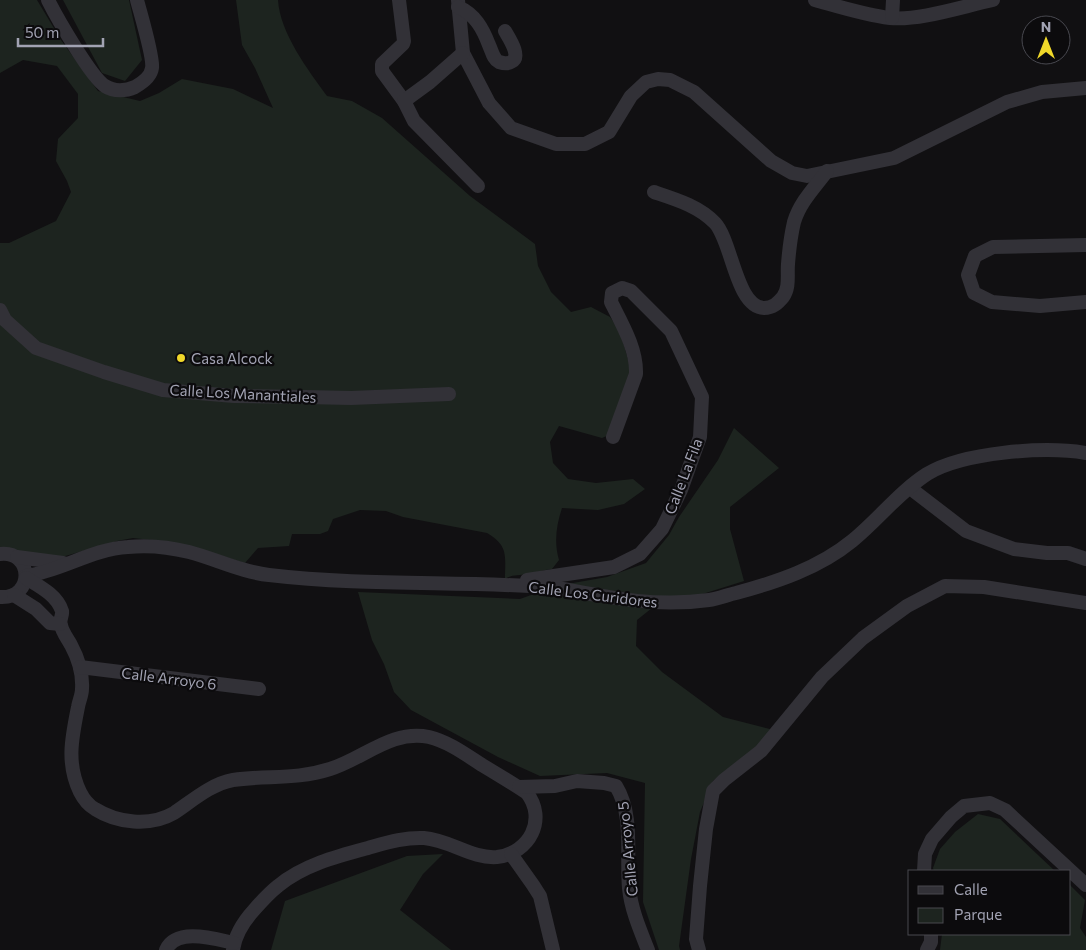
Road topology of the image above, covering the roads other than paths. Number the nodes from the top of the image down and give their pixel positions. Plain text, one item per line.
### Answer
1 (48, 0) edge
2 (137, 0) edge
3 (399, 0) edge
4 (815, 0) edge
5 (893, 0) edge
6 (993, 0) edge
7 (458, 4) edge
8 (892, 18) junction
9 (505, 31) dead end
10 (463, 53) junction
11 (1086, 88) edge
12 (404, 101) junction
13 (827, 171) junction
14 (478, 186) dead end
15 (654, 192) dead end
16 (1086, 245) edge
17 (1086, 302) edge
18 (0, 310) edge
19 (449, 394) dead end
20 (613, 438) dead end
21 (1086, 453) edge
22 (910, 488) junction
23 (1, 553) edge
24 (17, 557) junction
25 (1086, 559) edge
26 (66, 564) junction
27 (26, 577) junction
28 (499, 584) junction
29 (7, 596) edge
30 (1086, 603) edge
31 (60, 624) junction
32 (80, 667) junction
33 (259, 688) dead end
34 (519, 787) junction
35 (511, 854) junction
36 (924, 870) edge
37 (1071, 870) edge
38 (1071, 870) edge
39 (1086, 884) edge
40 (931, 935) edge
41 (234, 946) edge
42 (166, 950) edge
43 (553, 950) edge
44 (648, 950) edge
45 (699, 950) edge
46 (928, 950) edge

1 - 2 street
3 - 12 street
4 - 8 street
5 - 8 street
6 - 8 street
7 - 9 street
7 - 10 street
10 - 12 street
10 - 13 street
11 - 13 street
12 - 14 street
13 - 15 street
16 - 17 street
18 - 19 street, Calle Los Manantiales
20 - 28 street, Calle La Fila
21 - 22 street, Calle Los Curidores
22 - 25 street
22 - 28 street, Calle Los Curidores
23 - 24 street
24 - 26 street
24 - 27 street
26 - 27 street, Calle Los Curidores
26 - 28 street, Calle Los Curidores
27 - 29 street
27 - 31 street
29 - 31 street
30 - 45 street
31 - 32 street
32 - 33 street, Calle Arroyo 6
32 - 34 street
34 - 35 street
34 - 44 street, Calle Arroyo 5
35 - 41 street
35 - 43 street
36 - 38 street
37 - 39 street
40 - 46 street
41 - 42 street

